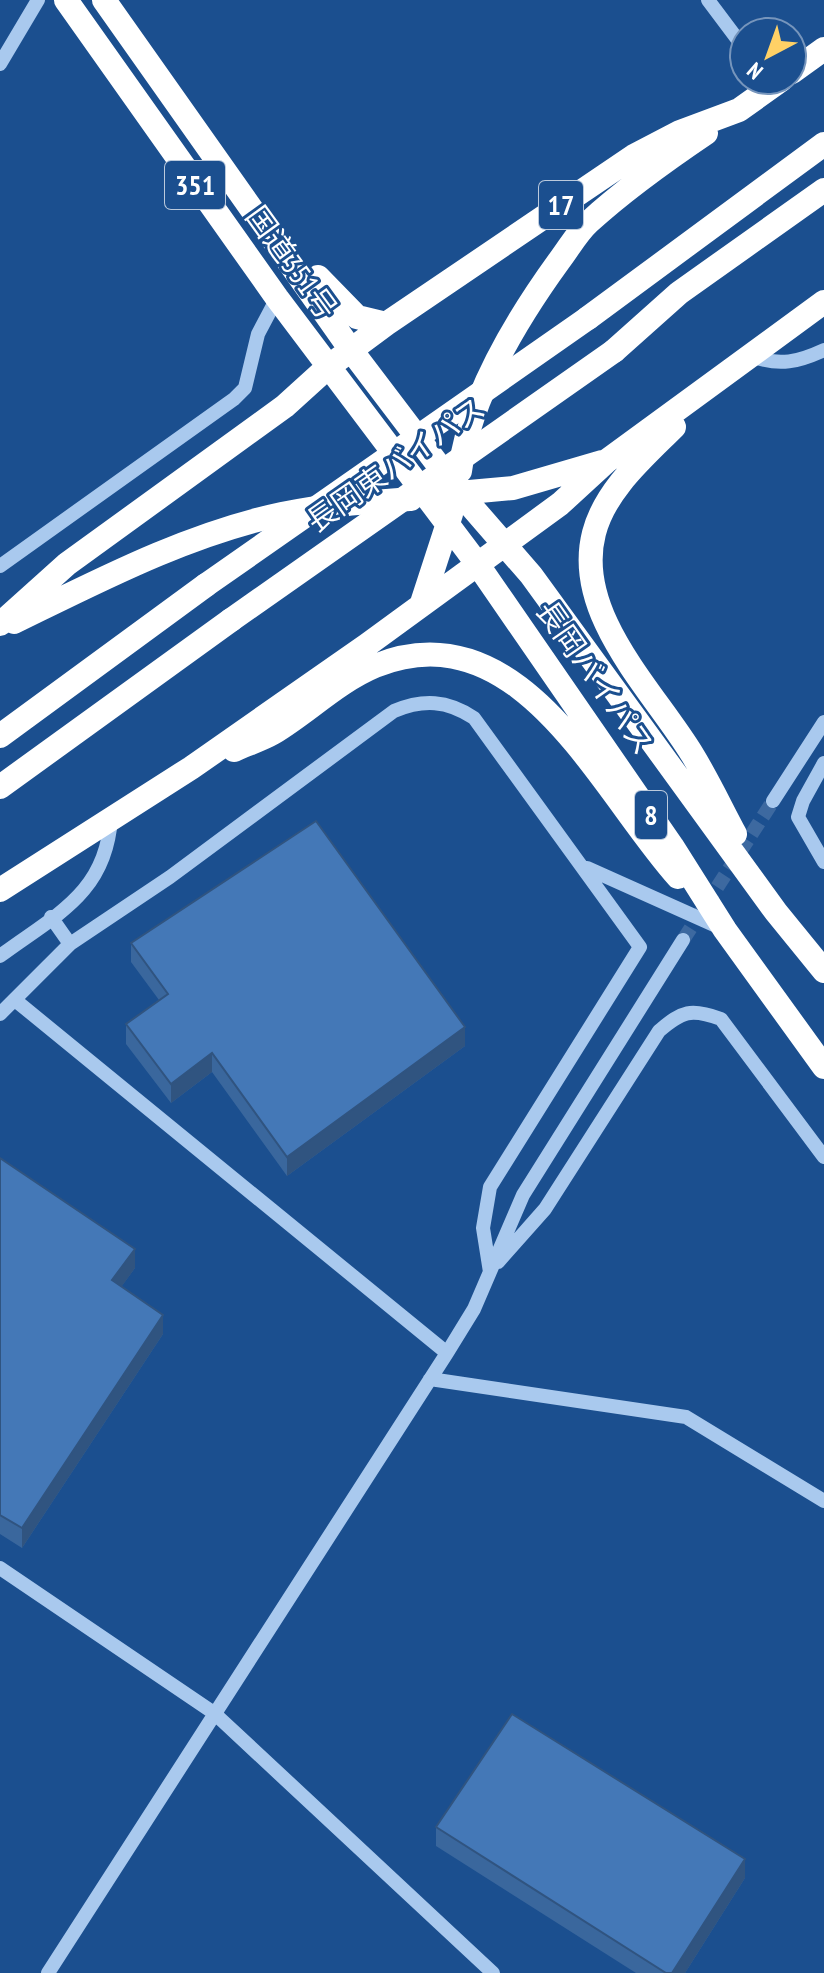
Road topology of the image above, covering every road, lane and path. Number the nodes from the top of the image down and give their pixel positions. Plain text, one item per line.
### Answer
1 (38, 0) edge
2 (66, 0) edge
3 (104, 0) edge
4 (708, 0) edge
5 (728, 27) edge
6 (0, 64) edge
7 (759, 96) edge
8 (739, 110) junction
9 (192, 125) junction
10 (824, 144) edge
11 (824, 190) edge
12 (277, 298) junction
13 (824, 302) edge
14 (386, 324) junction
15 (351, 350) junction
16 (824, 350) edge
17 (754, 357) junction
18 (328, 367) junction
19 (608, 460) junction
20 (429, 489) junction
21 (458, 491) junction
22 (448, 525) junction
23 (506, 543) junction
24 (476, 562) junction
25 (0, 566) edge
26 (422, 603) junction
27 (0, 626) edge
28 (824, 722) edge
29 (0, 736) edge
30 (824, 763) edge
31 (191, 768) junction
32 (0, 787) edge
33 (773, 801) tunnel mouth
34 (111, 818) junction
35 (824, 862) edge
36 (585, 867) junction
37 (0, 890) edge
38 (776, 912) junction
39 (51, 917) junction
40 (725, 930) junction
41 (683, 940) tunnel mouth
42 (70, 944) junction
43 (0, 956) edge
44 (824, 971) edge
45 (15, 1000) junction
46 (0, 1014) edge
47 (824, 1067) edge
48 (824, 1157) edge
49 (490, 1272) junction
50 (447, 1353) junction
51 (430, 1379) junction
52 (824, 1501) edge
53 (0, 1568) edge
54 (214, 1713) junction
55 (48, 1973) edge
56 (493, 1973) edge

1 - 6 street
2 - 12 highway, 国道351号 / 351
3 - 9 highway, 国道351号 / 351
4 - 5 street
7 - 8 highway, 17
8 - 14 highway, 17
8 - 21 highway
9 - 14 highway
9 - 15 highway, 国道351号 / 351
10 - 29 highway, 長岡東バイパス, bridge
11 - 20 highway, 長岡東バイパス, bridge
12 - 18 highway, 国道351号 / 351
12 - 25 street
13 - 17 highway
14 - 15 highway, 17
15 - 18 highway
15 - 21 highway, 8
16 - 17 street
17 - 19 highway
17 - 38 highway
18 - 20 highway, 8
18 - 27 highway
19 - 21 highway
19 - 23 highway
20 - 21 highway
20 - 22 highway, 8
20 - 27 highway
20 - 32 highway, 長岡東バイパス, bridge
21 - 22 highway
21 - 23 highway, 8
22 - 24 highway, 8
22 - 26 highway
23 - 24 highway
23 - 38 highway, 長岡バイパス / 8
24 - 26 highway
24 - 40 highway, 長岡バイパス / 8
26 - 31 highway
28 - 33 street
30 - 35 street
31 - 34 highway
31 - 40 highway
34 - 37 highway
34 - 39 street
36 - 40 street
36 - 42 street
36 - 49 street
38 - 44 highway, 長岡バイパス / 8
39 - 42 street
39 - 43 street
40 - 47 highway, 長岡バイパス / 8
41 - 49 street
42 - 45 street
45 - 46 street
45 - 50 street
48 - 49 street
49 - 50 street
50 - 51 street
51 - 52 street
51 - 54 street
53 - 54 street
54 - 55 street
54 - 56 street

